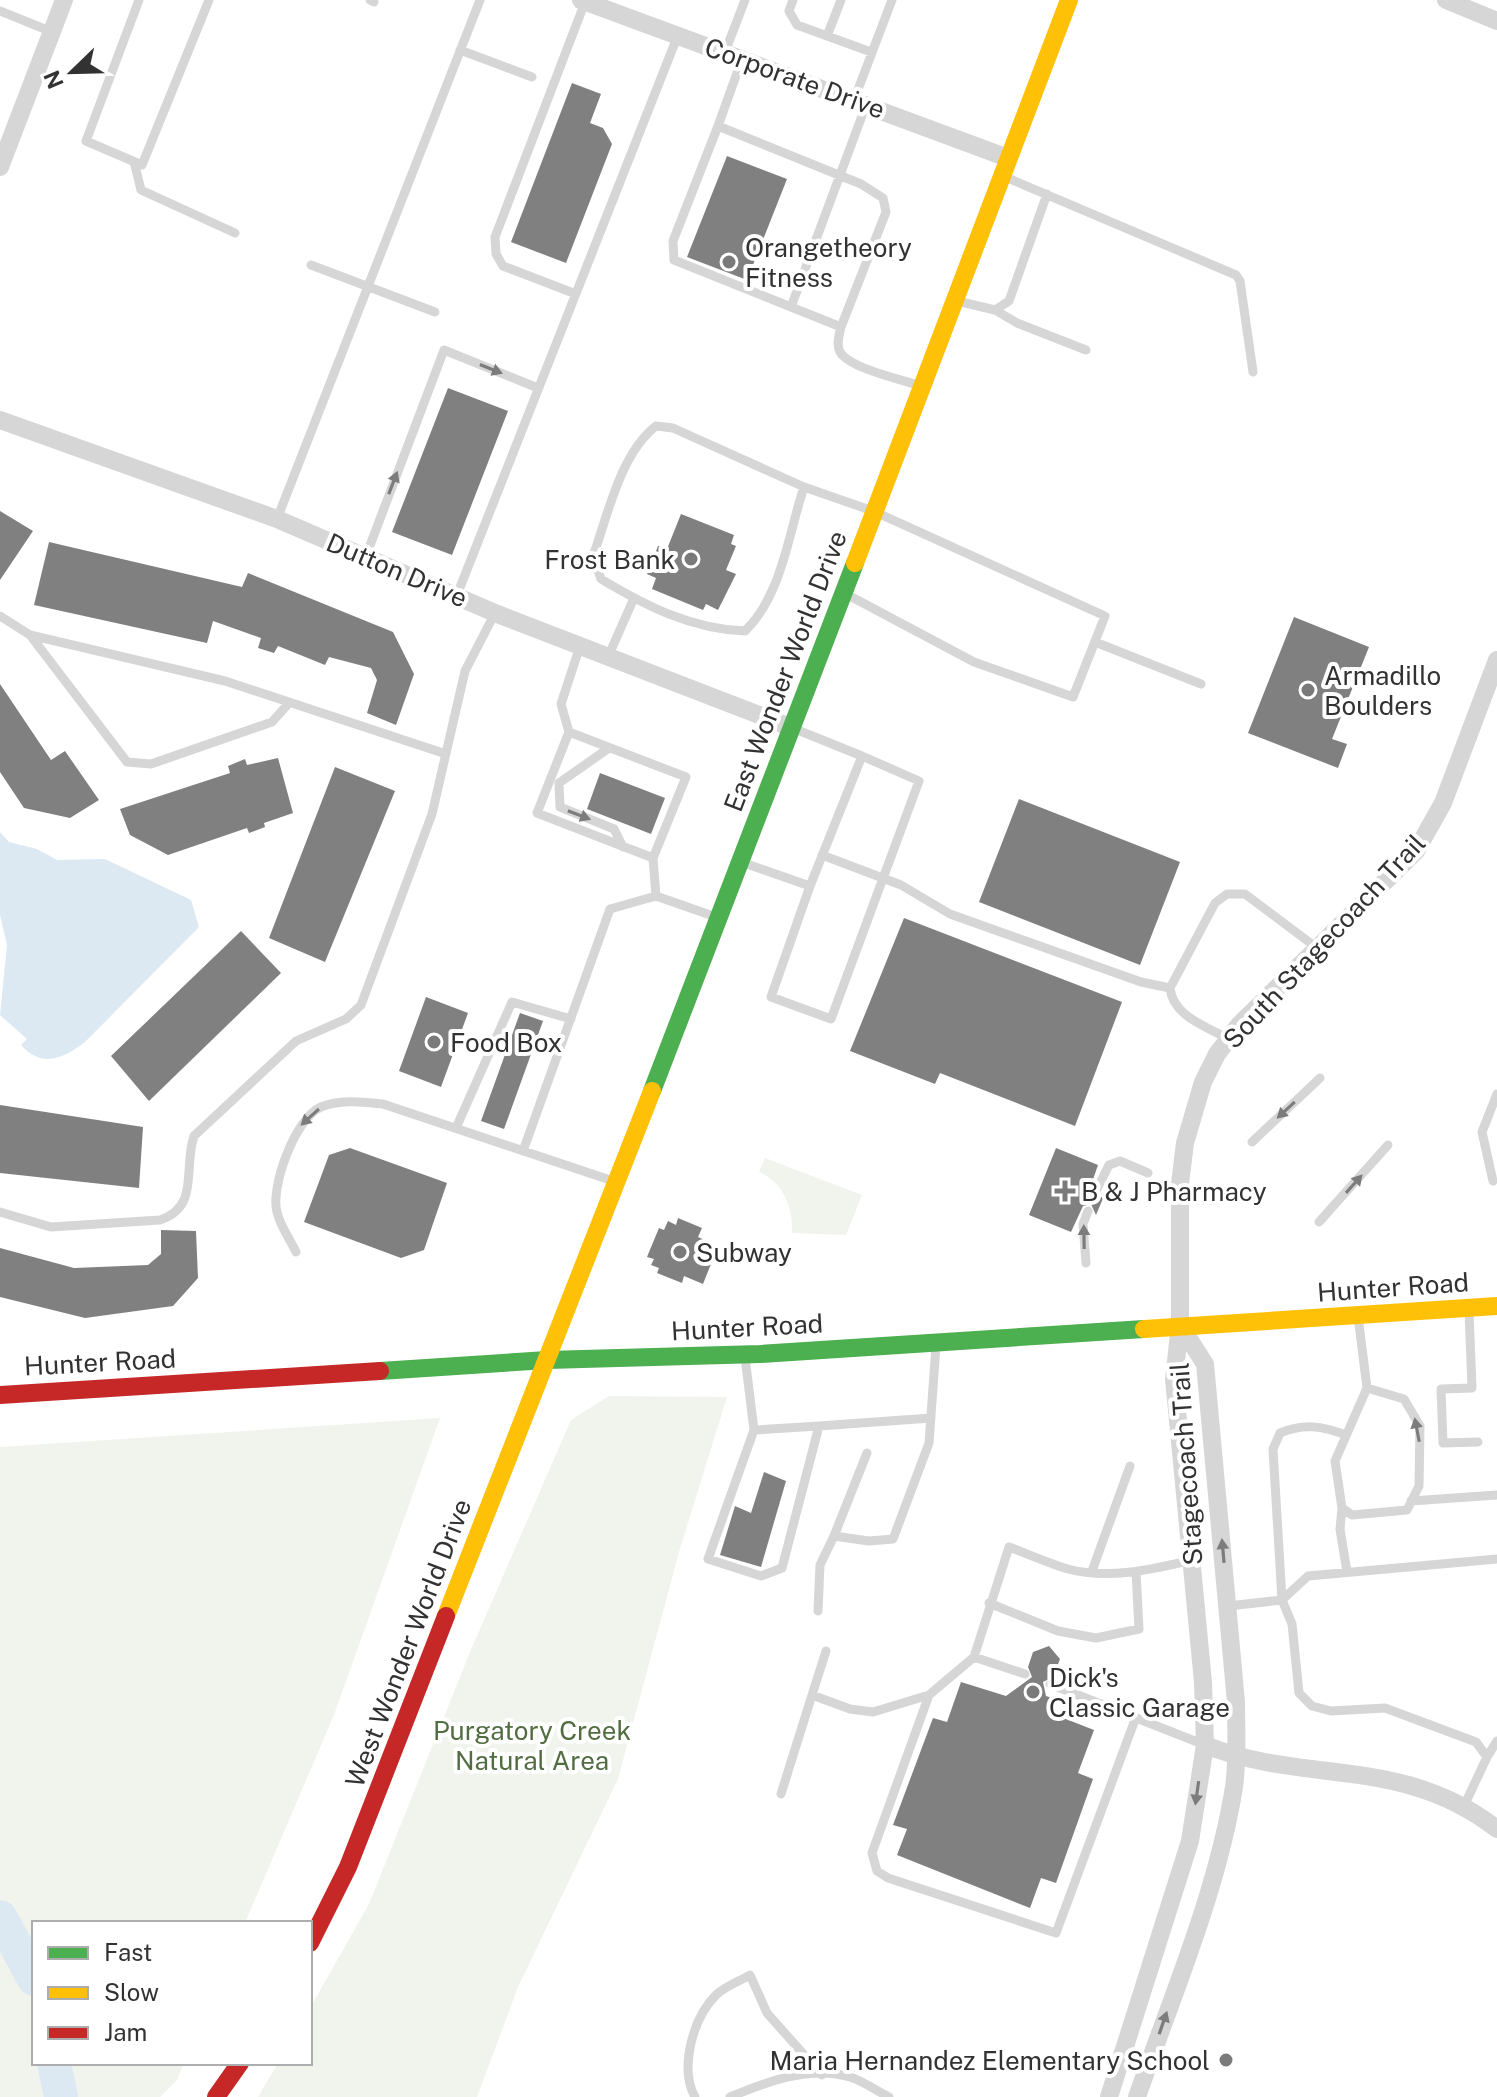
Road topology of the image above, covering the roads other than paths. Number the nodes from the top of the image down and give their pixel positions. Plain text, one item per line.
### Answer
1 (64, 0) edge
2 (139, 0) edge
3 (209, 0) edge
4 (480, 0) edge
5 (745, 0) edge
6 (793, 0) edge
7 (841, 0) edge
8 (892, 0) edge
9 (1069, 0) edge
10 (1446, 0) edge
11 (583, 1) edge
12 (0, 11) edge
13 (1497, 21) edge
14 (52, 32) junction
15 (678, 35) junction
16 (827, 36) junction
17 (460, 50) junction
18 (871, 52) junction
19 (733, 55) junction
20 (532, 77) dead end
21 (860, 103) junction
22 (718, 126) junction
23 (1008, 158) junction
24 (134, 162) junction
25 (0, 167) edge
26 (840, 175) junction
27 (1001, 176) junction
28 (1047, 194) junction
29 (235, 233) dead end
30 (311, 265) dead end
31 (368, 285) junction
32 (576, 294) junction
33 (954, 300) junction
34 (791, 307) junction
35 (995, 310) junction
36 (435, 312) dead end
37 (841, 327) junction
38 (1086, 350) dead end
39 (1253, 372) dead end
40 (921, 386) junction
41 (538, 388) junction
42 (0, 420) edge
43 (804, 487) junction
44 (873, 511) junction
45 (277, 519) junction
46 (366, 556) junction
47 (842, 592) junction
48 (457, 595) junction
49 (634, 598) junction
50 (495, 613) junction
51 (0, 616) edge
52 (30, 635) junction
53 (1095, 642) junction
54 (580, 646) junction
55 (608, 657) junction
56 (1497, 660) edge
57 (1201, 684) dead end
58 (288, 704) junction
59 (790, 727) junction
60 (569, 732) junction
61 (609, 748) junction
62 (443, 753) junction
63 (862, 756) junction
64 (623, 847) junction
65 (822, 855) junction
66 (653, 858) junction
67 (741, 862) junction
68 (883, 878) junction
69 (810, 886) junction
70 (656, 896) junction
71 (717, 918) junction
72 (1317, 948) junction
73 (1170, 988) junction
74 (571, 1019) junction
75 (1227, 1038) junction
76 (1320, 1078) dead end
77 (1497, 1094) edge
78 (456, 1128) junction
79 (1252, 1142) dead end
80 (1388, 1145) dead end
81 (523, 1151) junction
82 (1148, 1173) dead end
83 (1493, 1181) dead end
84 (616, 1182) junction
85 (1095, 1193) dead end
86 (1088, 1211) dead end
87 (0, 1212) edge
88 (1319, 1222) dead end
89 (296, 1252) dead end
90 (1086, 1263) dead end
91 (1497, 1306) edge
92 (1469, 1308) junction
93 (1358, 1315) junction
94 (1180, 1325) junction
95 (936, 1343) junction
96 (745, 1354) junction
97 (547, 1360) junction
98 (1367, 1388) junction
99 (0, 1395) edge
100 (931, 1418) junction
101 (819, 1426) junction
102 (754, 1430) junction
103 (1346, 1435) junction
104 (1478, 1442) dead end
105 (867, 1453) dead end
106 (1130, 1466) dead end
107 (1497, 1495) edge
108 (1411, 1501) junction
109 (1342, 1508) junction
110 (834, 1536) junction
111 (1497, 1559) edge
112 (1192, 1560) junction
113 (1092, 1571) junction
114 (1136, 1572) junction
115 (1347, 1572) junction
116 (1282, 1600) junction
117 (989, 1603) junction
118 (1228, 1606) junction
119 (818, 1611) dead end
120 (826, 1651) dead end
121 (974, 1657) junction
122 (1025, 1674) dead end
123 (1050, 1684) dead end
124 (812, 1695) junction
125 (929, 1695) junction
126 (1136, 1717) junction
127 (1497, 1741) edge
128 (1205, 1745) junction
129 (1236, 1757) junction
130 (1487, 1757) junction
131 (781, 1794) dead end
132 (1465, 1804) junction
133 (1497, 1829) edge
134 (312, 1939) edge
135 (239, 2065) edge
136 (822, 2075) junction
137 (216, 2097) edge
138 (695, 2097) edge
139 (730, 2097) edge
140 (889, 2097) edge
141 (1109, 2097) edge
142 (1137, 2097) edge

1 - 14 street
2 - 24 lane
3 - 24 lane
4 - 17 lane
5 - 19 lane
6 - 16 lane
7 - 16 lane
8 - 18 lane
9 - 23 main road, East Wonder World Drive
10 - 13 street
11 - 15 street, Corporate Drive
11 - 32 lane
12 - 14 lane
14 - 25 street
15 - 19 street, Corporate Drive
15 - 32 lane
16 - 18 lane
17 - 20 lane
17 - 31 lane
18 - 21 lane
19 - 21 street, Corporate Drive
19 - 22 lane
21 - 23 street, Corporate Drive
21 - 26 lane
22 - 26 lane
22 - 34 lane
23 - 27 main road, East Wonder World Drive
24 - 29 lane
26 - 34 lane
26 - 37 lane
27 - 28 lane
27 - 33 main road, East Wonder World Drive
28 - 35 lane
28 - 39 lane
30 - 31 lane
31 - 36 lane
31 - 45 lane
32 - 41 lane
33 - 35 lane
33 - 40 main road, East Wonder World Drive
34 - 37 lane
35 - 38 lane
37 - 40 lane
40 - 44 main road, East Wonder World Drive
46 -> 41 lane
41 - 48 lane
42 - 45 street, Dutton Drive
43 - 44 lane
43 - 49 lane
43 - 49 lane
44 - 47 main road, East Wonder World Drive
44 - 53 lane
45 - 46 street, Dutton Drive
46 - 48 street, Dutton Drive
47 - 53 lane
47 - 59 main road, East Wonder World Drive
48 - 50 street, Dutton Drive
49 - 55 lane
50 - 54 street, Dutton Drive
50 - 62 lane
51 - 52 lane
52 - 58 lane
52 - 58 lane
53 - 57 lane
54 - 55 street, Dutton Drive
54 - 60 lane
55 - 59 street, Dutton Drive
56 - 72 street, South Stagecoach Trail
58 - 62 lane
59 - 63 lane
59 - 67 main road, East Wonder World Drive
60 - 61 lane
60 - 64 lane
61 -> 64 lane
61 - 66 lane
62 - 87 lane
63 - 65 lane
63 - 68 lane
64 - 66 lane
65 - 68 lane
65 - 69 lane
66 - 70 lane
67 - 69 lane
67 - 71 main road, East Wonder World Drive
68 - 69 lane
68 - 73 lane
70 - 71 lane
70 - 74 lane
71 - 84 main road, East Wonder World Drive
72 - 73 lane
72 - 75 street, South Stagecoach Trail
73 - 75 lane
74 - 78 lane
74 - 81 lane
75 - 94 street, South Stagecoach Trail
76 -> 79 lane
77 - 83 lane
78 - 81 lane
78 -> 89 lane
88 -> 80 lane
81 - 84 lane
82 - 85 lane
84 - 97 main road, East Wonder World Drive
90 -> 86 lane
91 - 92 main road, Hunter Road
92 - 93 main road, Hunter Road
92 - 104 lane
93 - 94 main road, Hunter Road
93 - 98 lane
94 - 95 main road, Hunter Road
94 - 112 street, Stagecoach Trail
118 -> 94 street, Stagecoach Trail
95 - 96 main road, Hunter Road
95 - 100 lane
96 - 97 main road, Hunter Road
96 - 102 lane
97 - 99 main road, Hunter Road
97 - 134 main road, West Wonder World Drive
98 - 103 lane
108 -> 98 lane
100 - 101 lane
100 - 110 lane
101 - 102 lane
101 - 102 lane
103 - 109 lane
103 - 116 lane
105 - 110 lane
106 - 113 lane
107 - 108 lane
108 - 109 lane
109 - 115 lane
110 - 119 lane
111 - 115 lane
112 - 114 lane
112 - 128 street, Stagecoach Trail
113 - 114 lane
113 - 117 lane
114 - 117 lane
115 - 116 lane
116 - 118 lane
116 - 130 lane
117 - 121 lane
118 - 129 street, Stagecoach Trail
120 - 124 lane
121 - 122 lane
121 - 125 lane
123 - 126 lane
124 - 125 lane
124 - 131 lane
125 - 126 lane
126 - 128 lane
127 - 130 lane
128 - 129 street
128 -> 141 street, Stagecoach Trail
129 - 132 street
142 -> 129 street, Stagecoach Trail
130 - 132 lane
132 - 133 street
135 - 137 main road
136 - 138 lane
136 - 139 lane
136 - 140 lane

